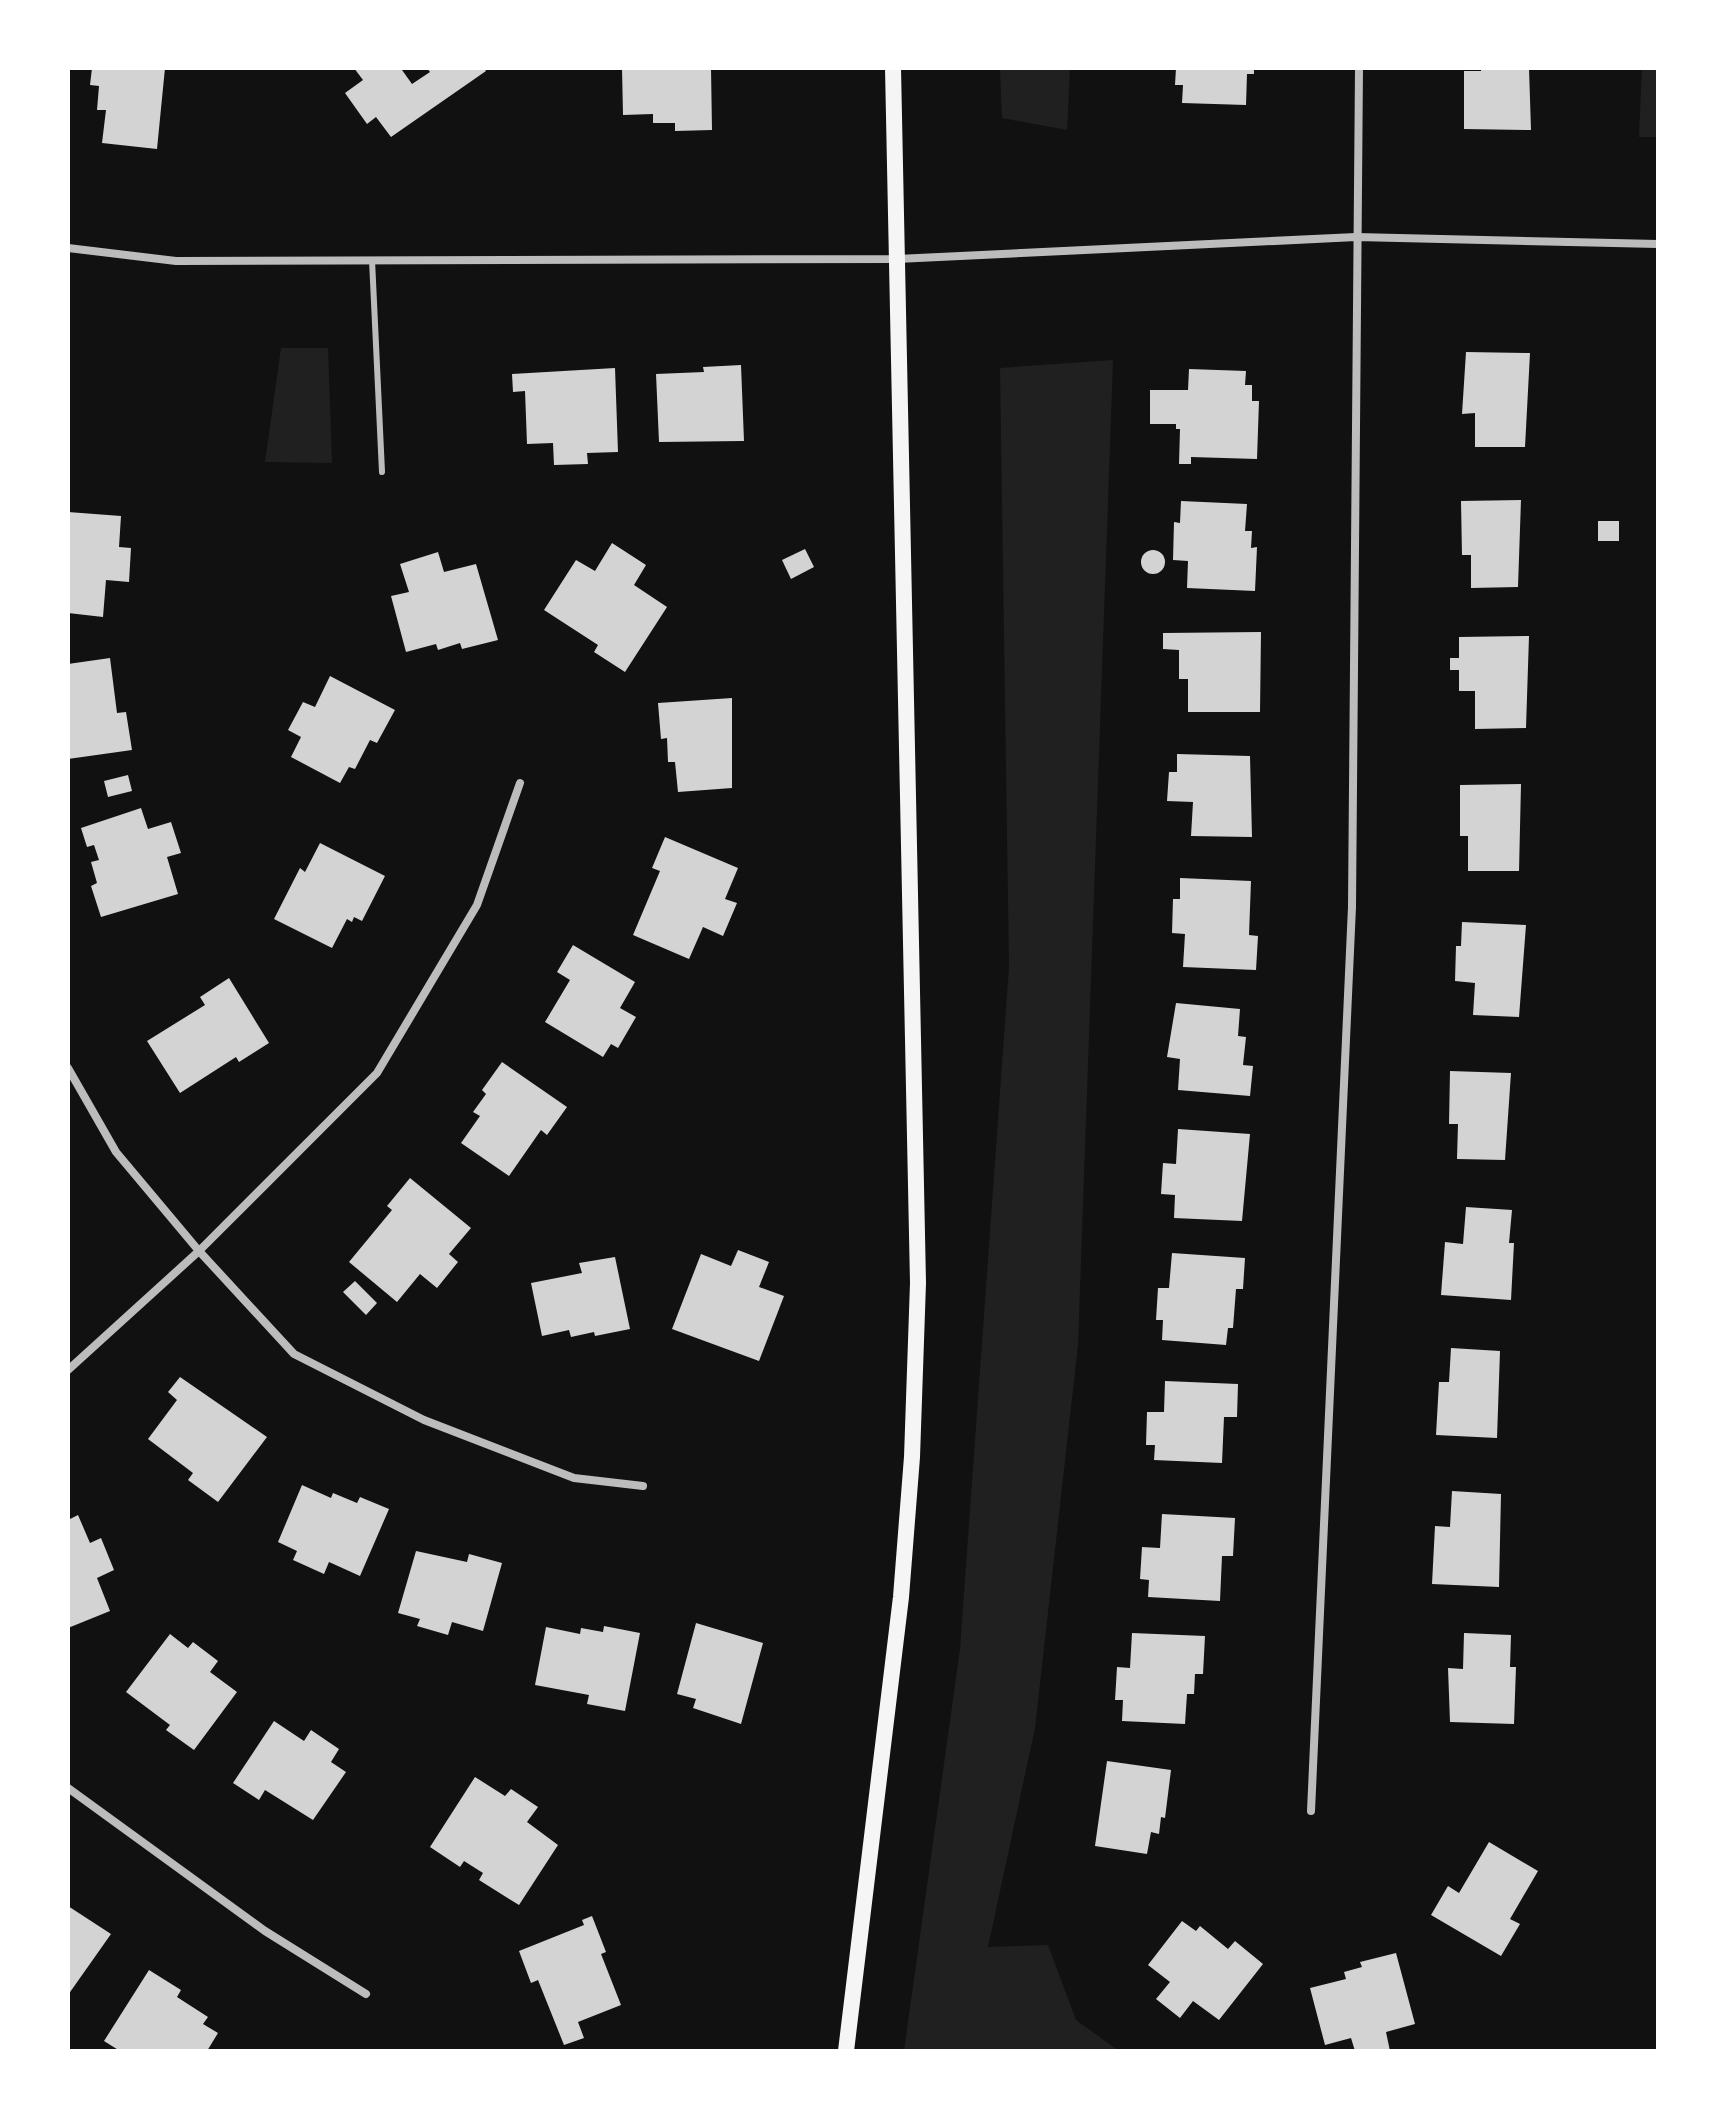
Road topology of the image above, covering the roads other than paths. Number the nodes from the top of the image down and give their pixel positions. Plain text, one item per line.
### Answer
1 (893, 68) edge
2 (1359, 68) edge
3 (1356, 237) junction
4 (1658, 244) edge
5 (68, 248) edge
6 (897, 259) junction
7 (372, 260) junction
8 (382, 472) dead end
9 (520, 783) dead end
10 (68, 1068) edge
11 (199, 1251) junction
12 (68, 1370) edge
13 (643, 1486) dead end
14 (68, 1788) edge
15 (1311, 1811) dead end
16 (366, 1994) dead end
17 (846, 2051) edge

1 - 6 main road
2 - 3 street
3 - 4 street
3 - 6 street
3 - 15 street
5 - 7 street
6 - 7 street
6 - 17 main road
7 - 8 lane
9 - 11 street
10 - 11 street
11 - 12 street
11 - 13 street
14 - 16 street

